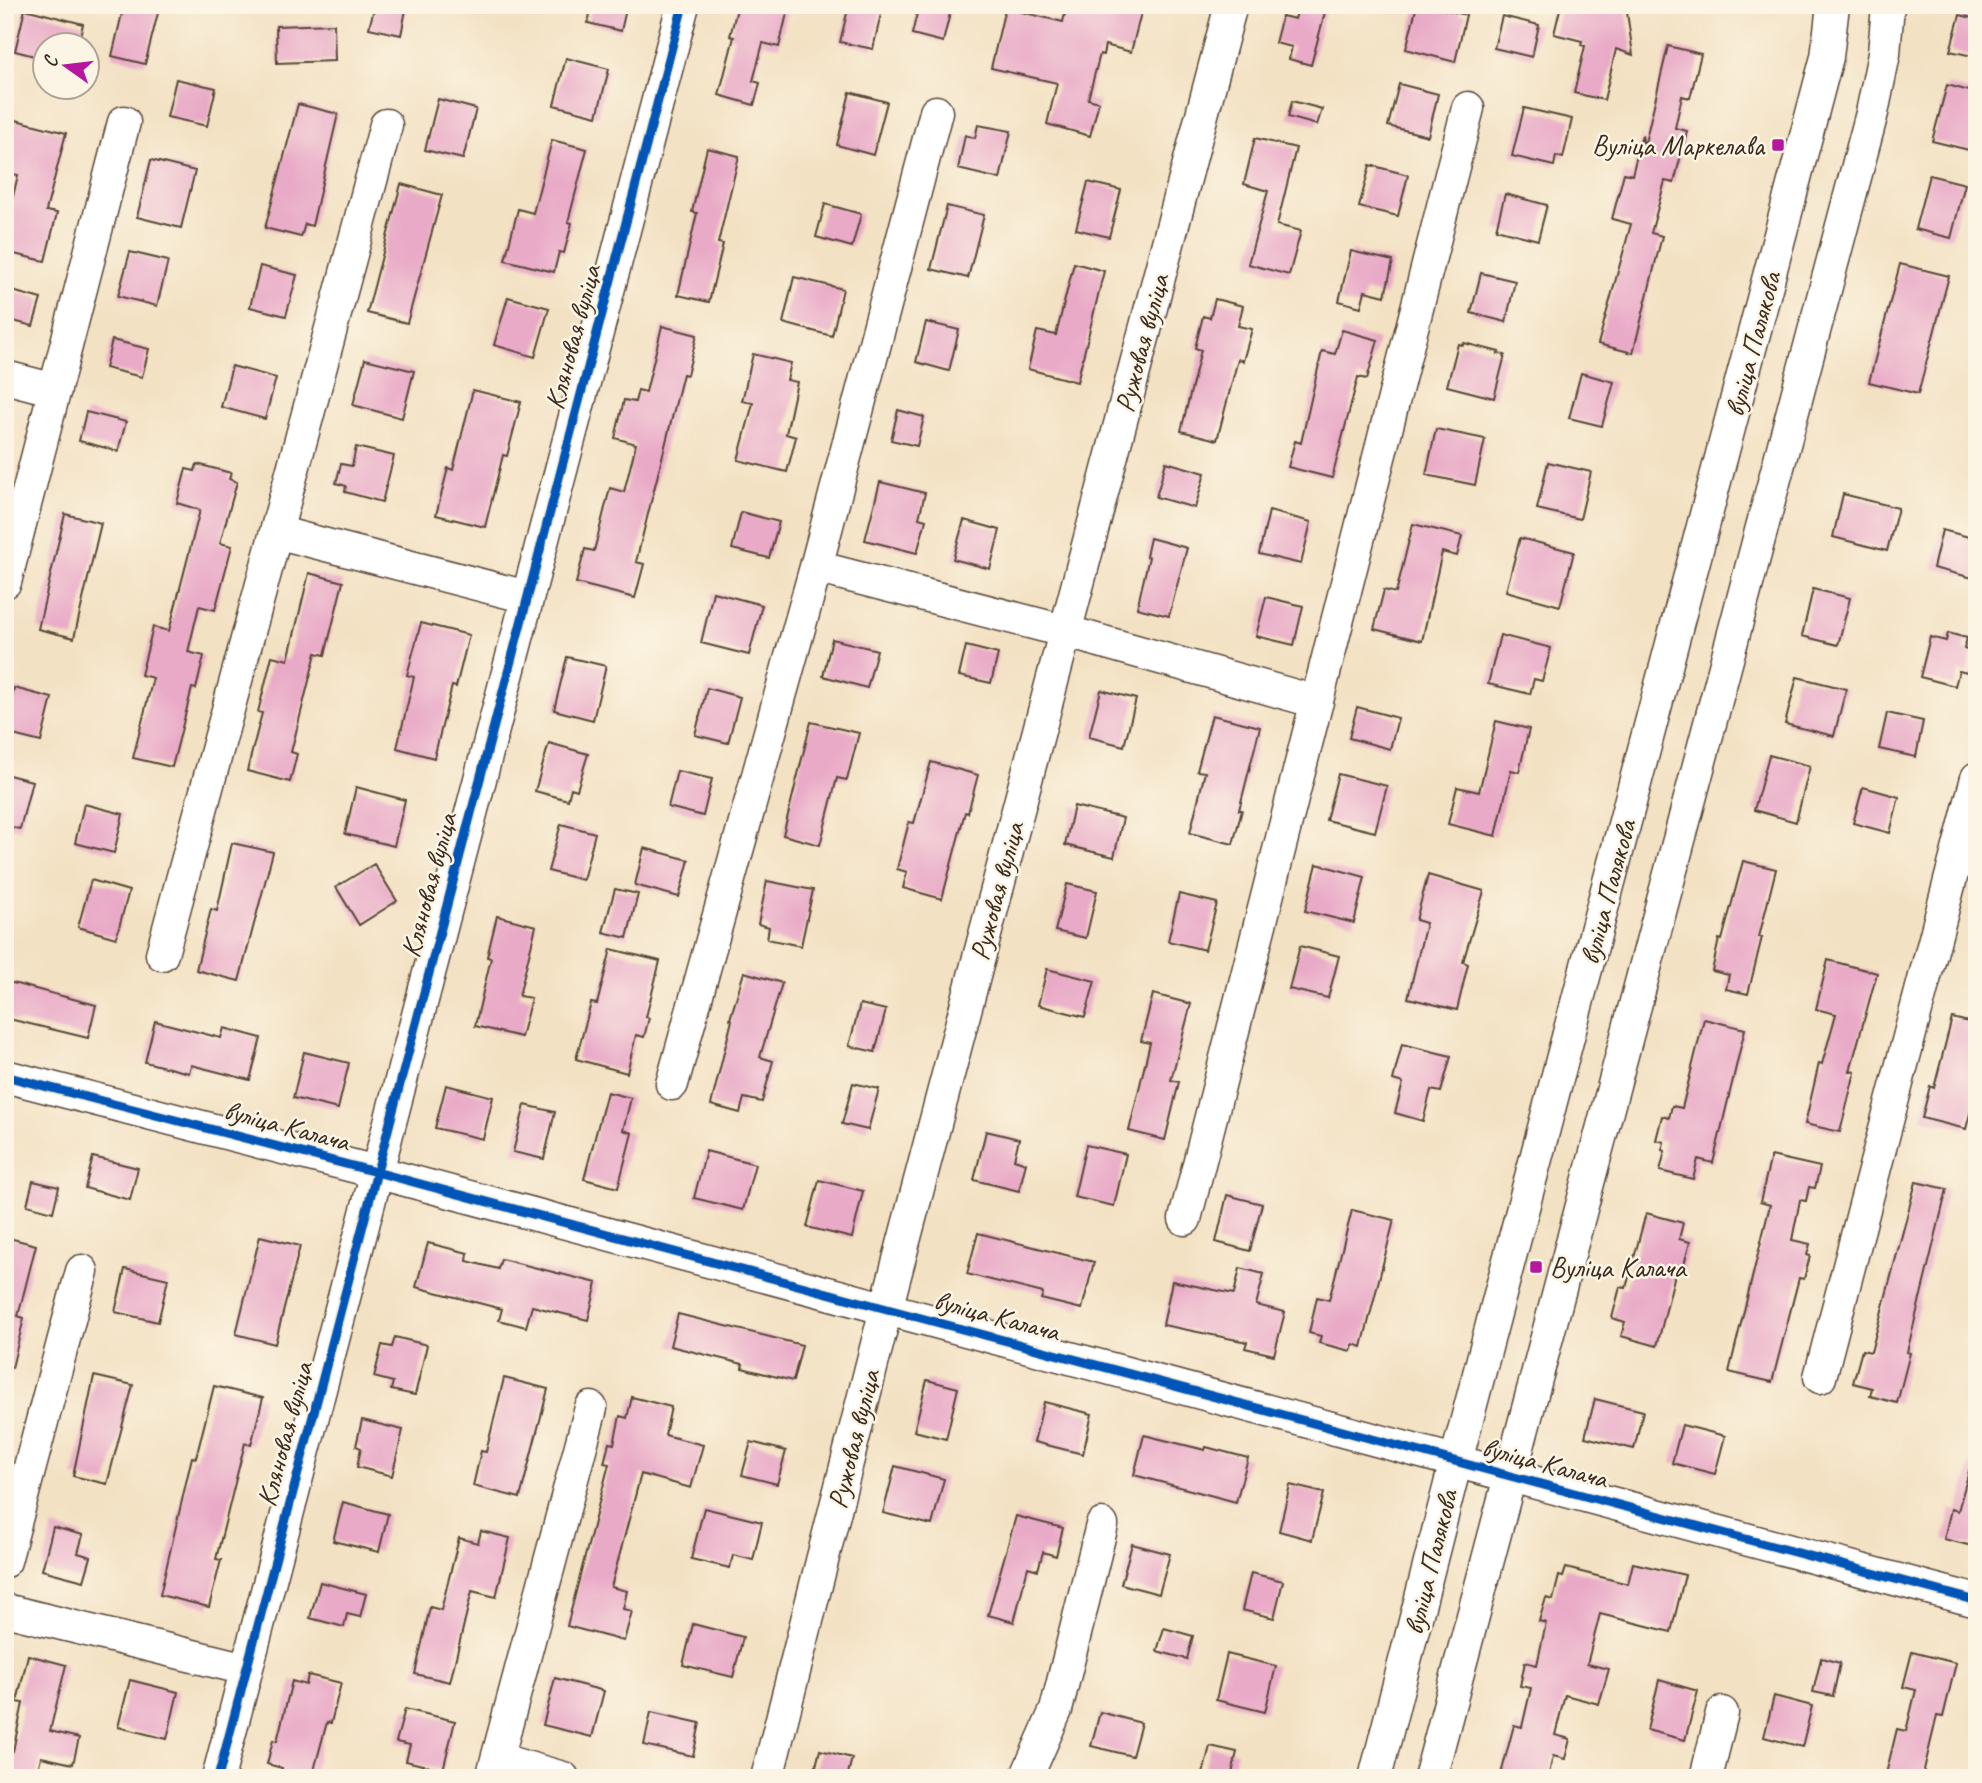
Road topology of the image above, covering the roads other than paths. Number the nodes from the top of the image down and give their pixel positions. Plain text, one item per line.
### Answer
1 (683, 5) edge
2 (1231, 5) edge
3 (1833, 5) edge
4 (1888, 5) edge
5 (1468, 108) dead end
6 (936, 111) dead end
7 (124, 122) dead end
8 (386, 125) dead end
9 (5, 377) edge
10 (55, 390) junction
11 (276, 532) junction
12 (816, 567) junction
13 (5, 582) edge
14 (527, 597) junction
15 (1064, 631) junction
16 (1317, 702) junction
17 (1977, 778) edge
18 (162, 954) dead end
19 (5, 1076) edge
20 (672, 1084) dead end
21 (376, 1172) junction
22 (1185, 1219) dead end
23 (82, 1271) dead end
24 (886, 1309) junction
25 (1820, 1377) dead end
26 (591, 1408) dead end
27 (1456, 1461) junction
28 (1510, 1477) junction
29 (1102, 1525) dead end
30 (5, 1561) edge
31 (1977, 1601) edge
32 (5, 1610) edge
33 (246, 1669) junction
34 (1722, 1713) dead end
35 (494, 1768) edge
36 (218, 1778) edge
37 (562, 1778) edge
38 (767, 1778) edge
39 (1026, 1778) edge
40 (1375, 1778) edge
41 (1430, 1778) edge
42 (1706, 1778) edge

1 - 14 street, Кляновая вуліца
2 - 15 street, Ружовая вуліца
3 - 27 street, вуліца Палякова
4 - 28 street
5 - 16 street
6 - 12 street
7 - 10 street
8 - 11 street
9 - 10 street
10 - 13 street
11 - 14 street
11 - 18 street
12 - 15 street
12 - 20 street
14 - 21 street, Кляновая вуліца
15 - 16 street
15 - 24 street, Ружовая вуліца
16 - 22 street
17 - 25 street
19 - 21 street, вуліца Калача
21 - 24 street, вуліца Калача
21 - 33 street, Кляновая вуліца
23 - 30 street
24 - 27 street, вуліца Калача
24 - 38 street, Ружовая вуліца
26 - 35 street
27 - 28 street, вуліца Калача
27 - 40 street, вуліца Палякова
28 - 31 street, вуліца Калача
28 - 41 street
29 - 39 street
32 - 33 street
33 - 36 street, Кляновая вуліца
34 - 42 street
35 - 37 street

